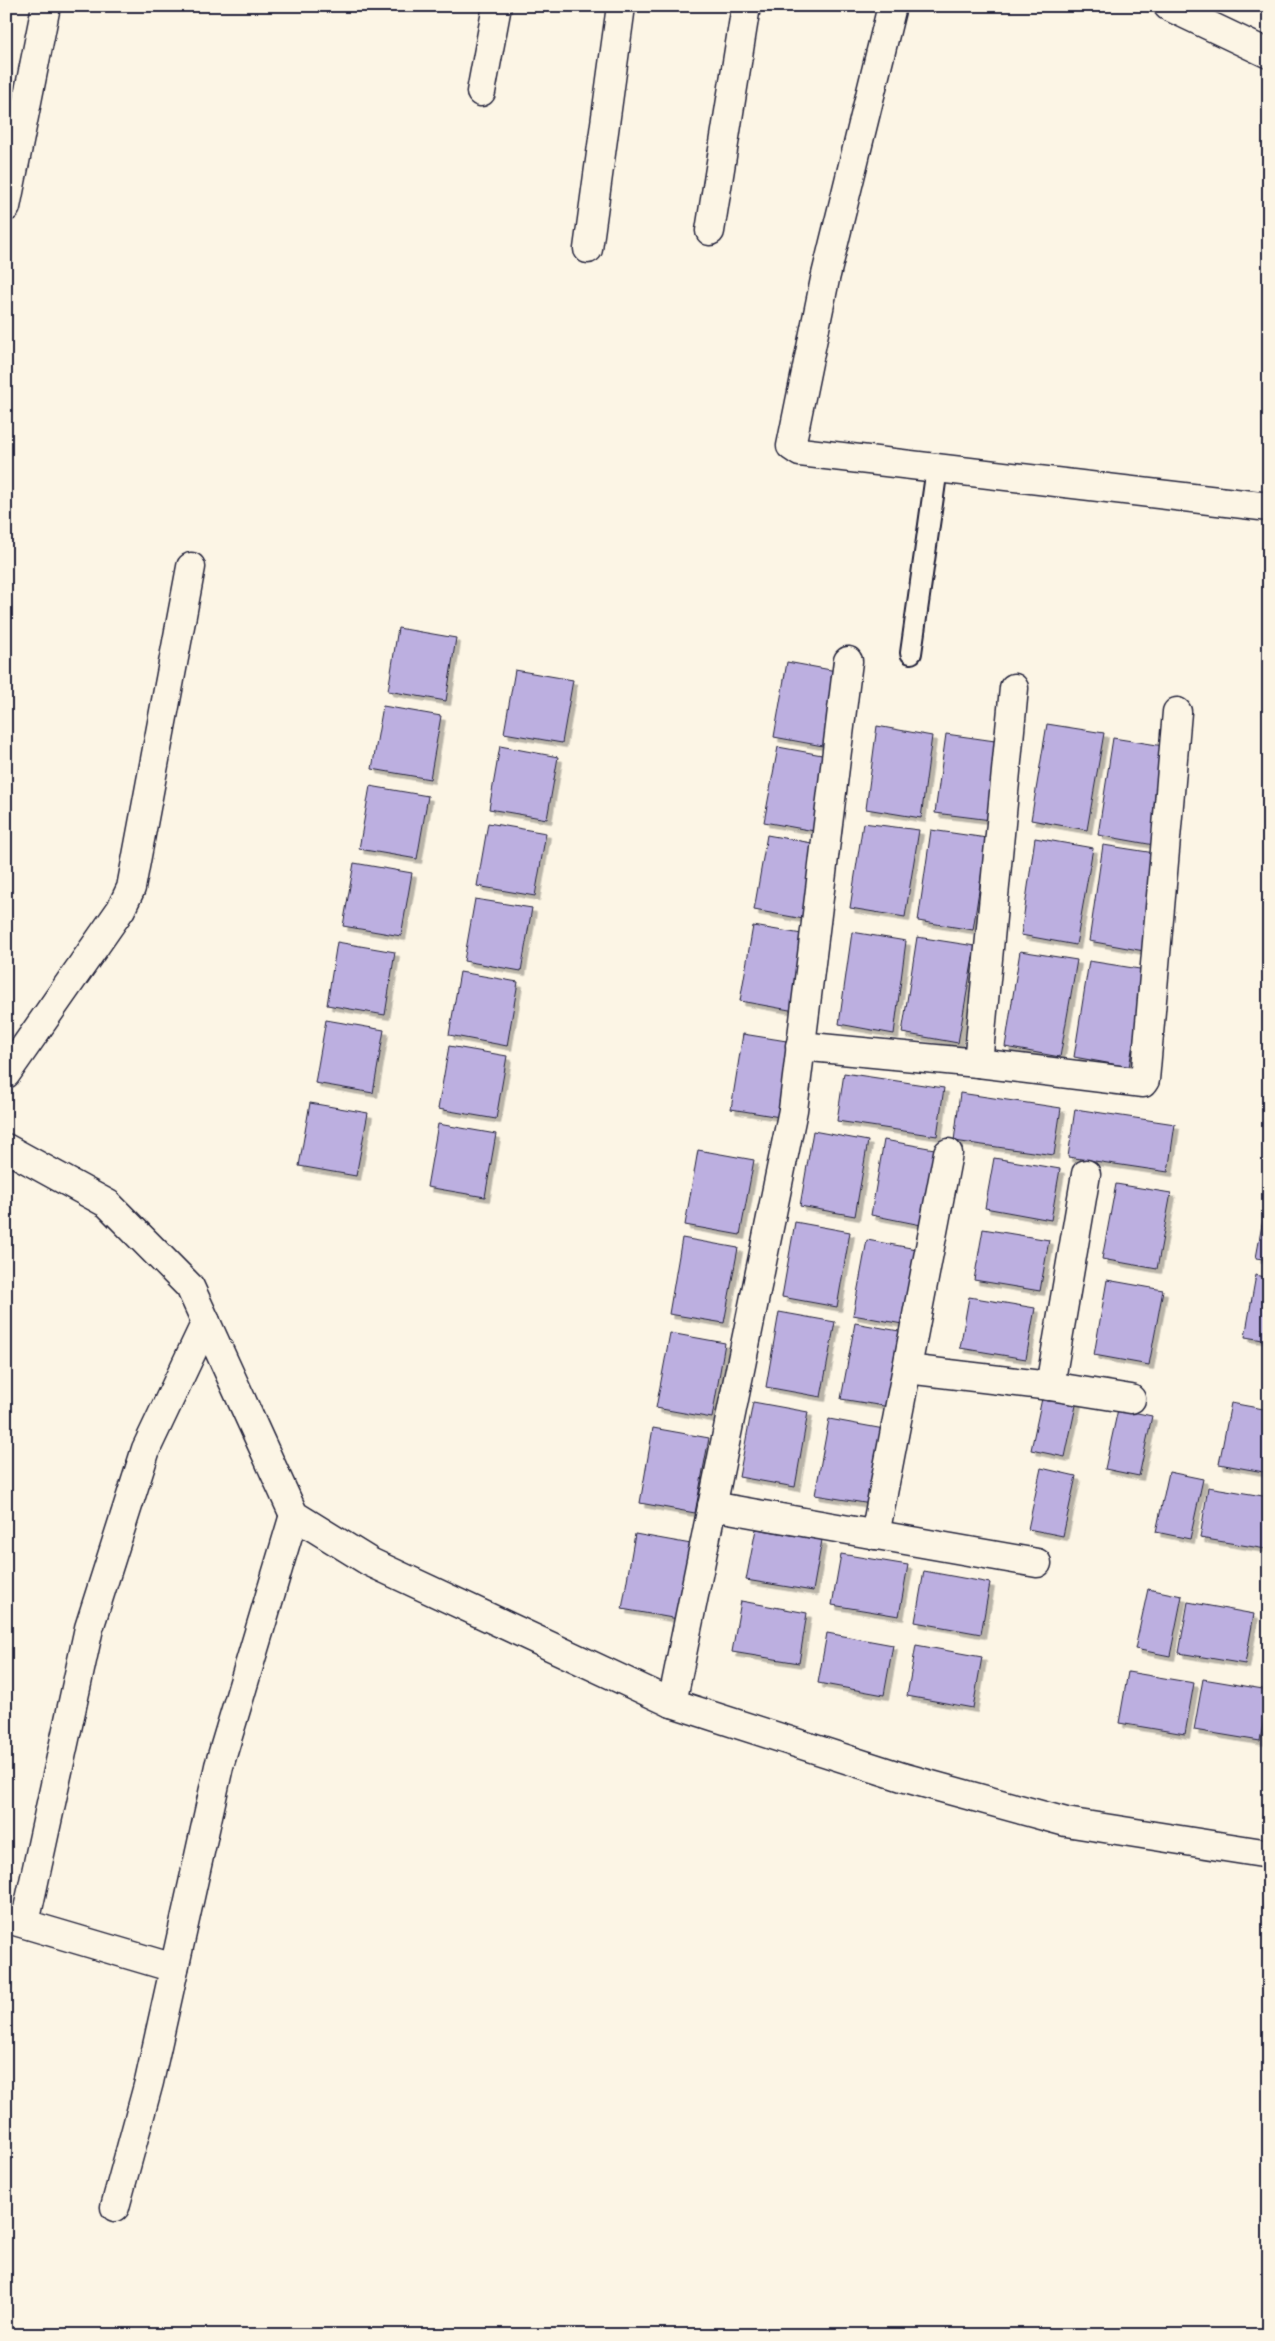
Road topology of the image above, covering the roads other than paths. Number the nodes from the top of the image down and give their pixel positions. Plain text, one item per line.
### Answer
1 (46, 6) edge
2 (497, 6) edge
3 (621, 6) edge
4 (746, 6) edge
5 (892, 6) edge
6 (1168, 6) edge
7 (1269, 54) edge
8 (481, 92) dead end
9 (6, 208) edge
10 (710, 231) dead end
11 (588, 249) dead end
12 (937, 468) junction
13 (1269, 506) edge
14 (191, 567) dead end
15 (911, 653) dead end
16 (848, 661) dead end
17 (1014, 688) dead end
18 (1177, 712) dead end
19 (800, 1046) junction
20 (978, 1063) junction
21 (6, 1074) edge
22 (6, 1148) edge
23 (948, 1152) dead end
24 (1086, 1174) dead end
25 (206, 1322) junction
26 (907, 1369) junction
27 (1050, 1386) junction
28 (1132, 1399) dead end
29 (712, 1506) junction
30 (294, 1515) junction
31 (875, 1534) junction
32 (1037, 1563) dead end
33 (672, 1703) junction
34 (1269, 1854) edge
35 (15, 1920) edge
36 (174, 1968) junction
37 (115, 2207) dead end

1 - 9 street
2 - 8 street
3 - 11 street
4 - 10 street
5 - 12 street
6 - 7 street
12 - 13 street
12 - 15 lane
14 - 21 street
16 - 19 street
17 - 20 street
18 - 20 street
19 - 20 street
19 - 29 street
22 - 25 street
23 - 26 street
24 - 27 street
25 - 30 street
25 - 35 street
26 - 27 street
26 - 31 street
27 - 28 street
29 - 31 street
29 - 33 street
30 - 33 street
30 - 36 street
31 - 32 street
33 - 34 street
35 - 36 street
36 - 37 street

